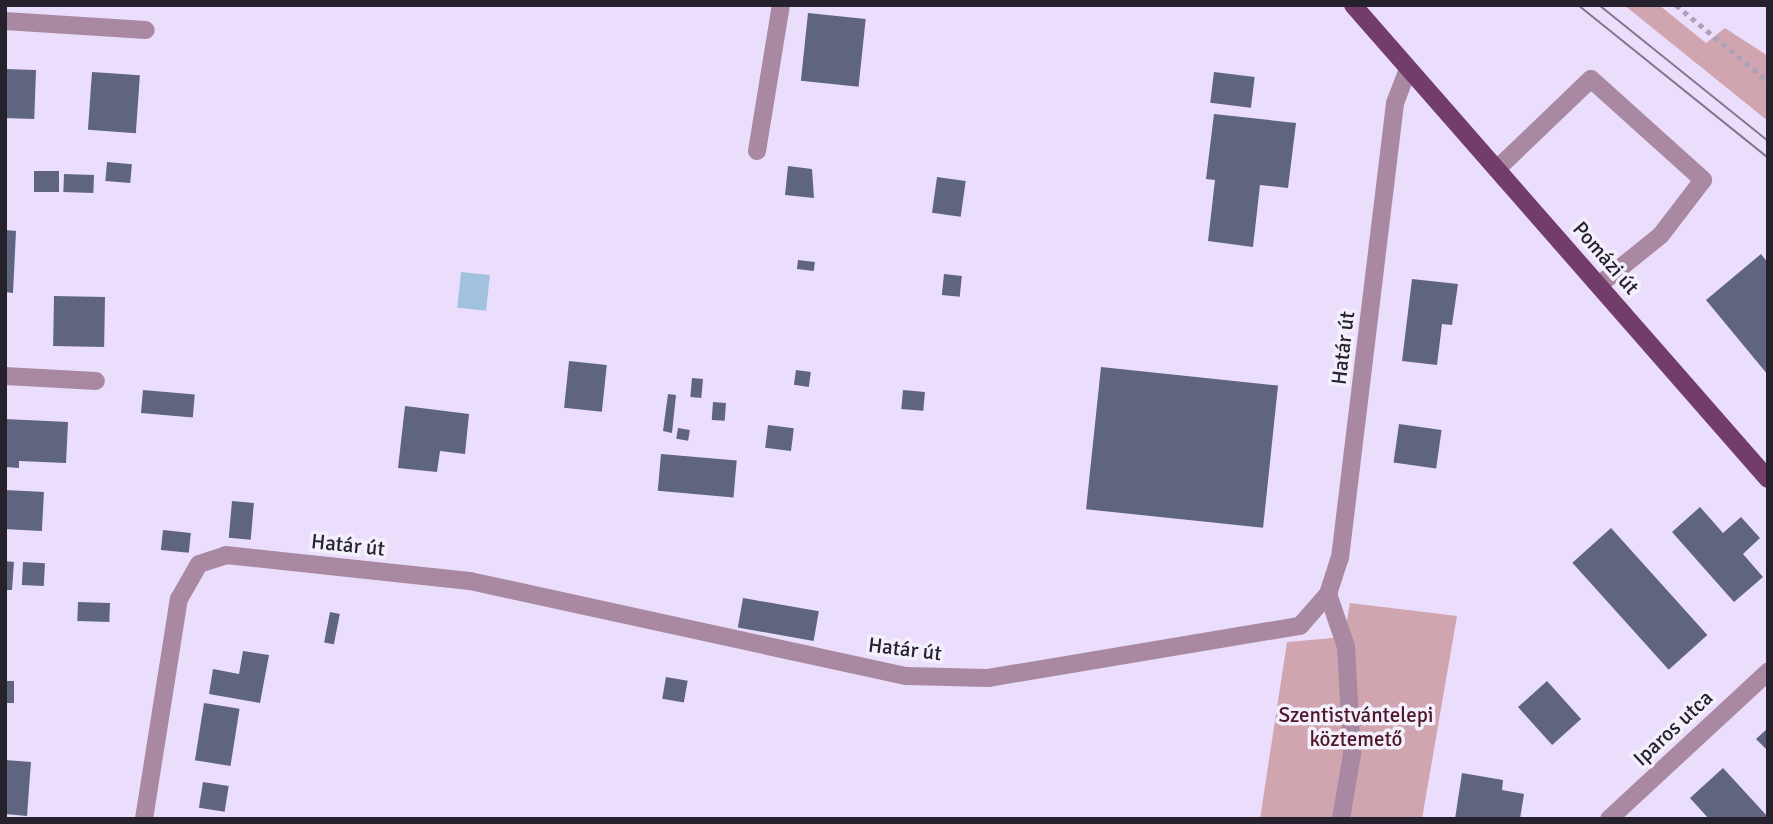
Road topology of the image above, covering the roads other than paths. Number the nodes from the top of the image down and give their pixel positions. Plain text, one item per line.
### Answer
1 (781, 5) edge
2 (1353, 5) edge
3 (5, 21) edge
4 (146, 30) dead end
5 (1408, 69) junction
6 (757, 151) dead end
7 (1497, 169) junction
8 (1599, 285) junction
9 (5, 376) edge
10 (96, 381) dead end
11 (1768, 479) edge
12 (1328, 594) junction
13 (1768, 671) edge
14 (144, 819) edge
15 (1341, 819) edge
16 (1609, 819) edge

1 - 6 street
2 - 5 main road, Pomázi út
3 - 4 street
5 - 7 main road, Pomázi út
5 - 12 street, Határ út
7 - 8 main road, Pomázi út
7 - 8 street
8 - 11 main road, Pomázi út
9 - 10 street
12 - 14 street, Határ út
12 - 15 street
13 - 16 street, Iparos utca

